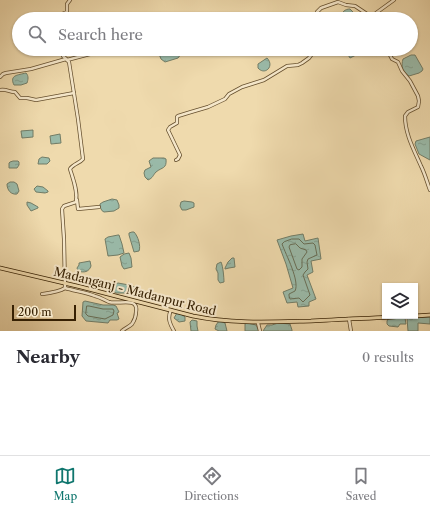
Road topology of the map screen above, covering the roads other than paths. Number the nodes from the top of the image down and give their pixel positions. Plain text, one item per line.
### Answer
1 (70, 0) edge
2 (394, 0) edge
3 (67, 12) edge
4 (317, 12) edge
5 (364, 12) edge
6 (377, 12) edge
7 (63, 56) edge
8 (82, 56) edge
9 (310, 56) edge
10 (390, 56) edge
11 (66, 60) junction
12 (0, 77) edge
13 (0, 90) edge
14 (74, 93) junction
15 (176, 160) dead end
16 (430, 190) edge
17 (77, 200) junction
18 (99, 208) dead end
19 (0, 268) edge
20 (65, 284) junction
21 (65, 288) junction
22 (42, 294) dead end
23 (171, 310) junction
24 (430, 315) edge
25 (418, 316) edge
26 (382, 317) edge
27 (349, 319) junction
28 (258, 323) junction
29 (122, 331) edge
30 (174, 331) edge
31 (260, 331) edge
32 (351, 331) edge

1 - 3 street
2 - 6 street
4 - 5 street
7 - 11 street
8 - 11 street
9 - 15 street
10 - 16 street
11 - 12 street
11 - 14 street
13 - 14 street
14 - 17 street
17 - 18 street
17 - 20 street
19 - 20 main road, Madanganj - Madanpur Road
20 - 21 street
20 - 23 main road, Madanganj - Madanpur Road
21 - 22 street
21 - 29 street
23 - 28 main road, Madanganj - Madanpur Road
23 - 30 street
24 - 25 main road
26 - 27 main road, Madanganj - Madanpur Road
27 - 28 main road, Madanganj - Madanpur Road
27 - 32 street
28 - 31 street

